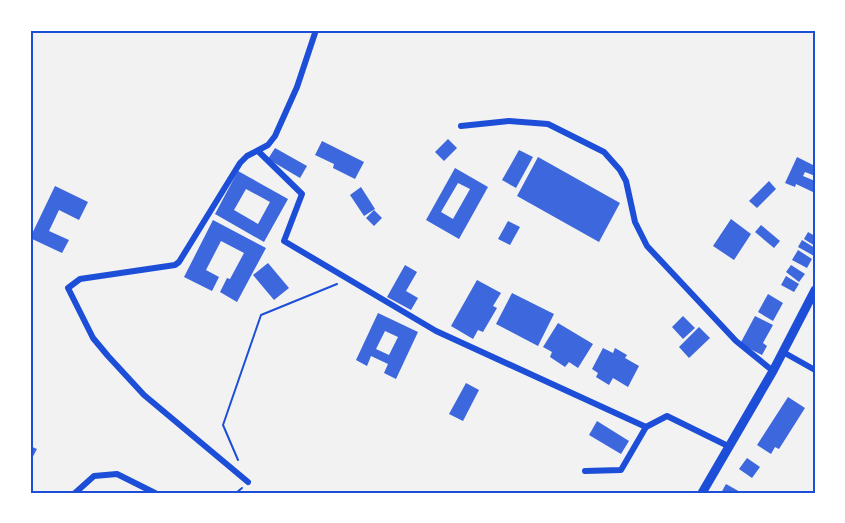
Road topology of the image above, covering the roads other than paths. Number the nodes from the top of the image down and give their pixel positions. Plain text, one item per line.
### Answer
1 (316, 30) edge
2 (461, 126) dead end
3 (258, 152) junction
4 (815, 290) edge
5 (783, 352) junction
6 (815, 370) edge
7 (773, 371) junction
8 (646, 427) junction
9 (728, 446) junction
10 (585, 471) dead end
11 (248, 482) road end
12 (75, 493) edge
13 (155, 493) edge
14 (702, 493) edge

1 - 3 street
2 - 7 street
3 - 8 street
3 - 11 street
4 - 5 main road
5 - 6 street
5 - 7 main road
7 - 9 main road
8 - 9 street
8 - 10 street
9 - 14 main road
12 - 13 street

